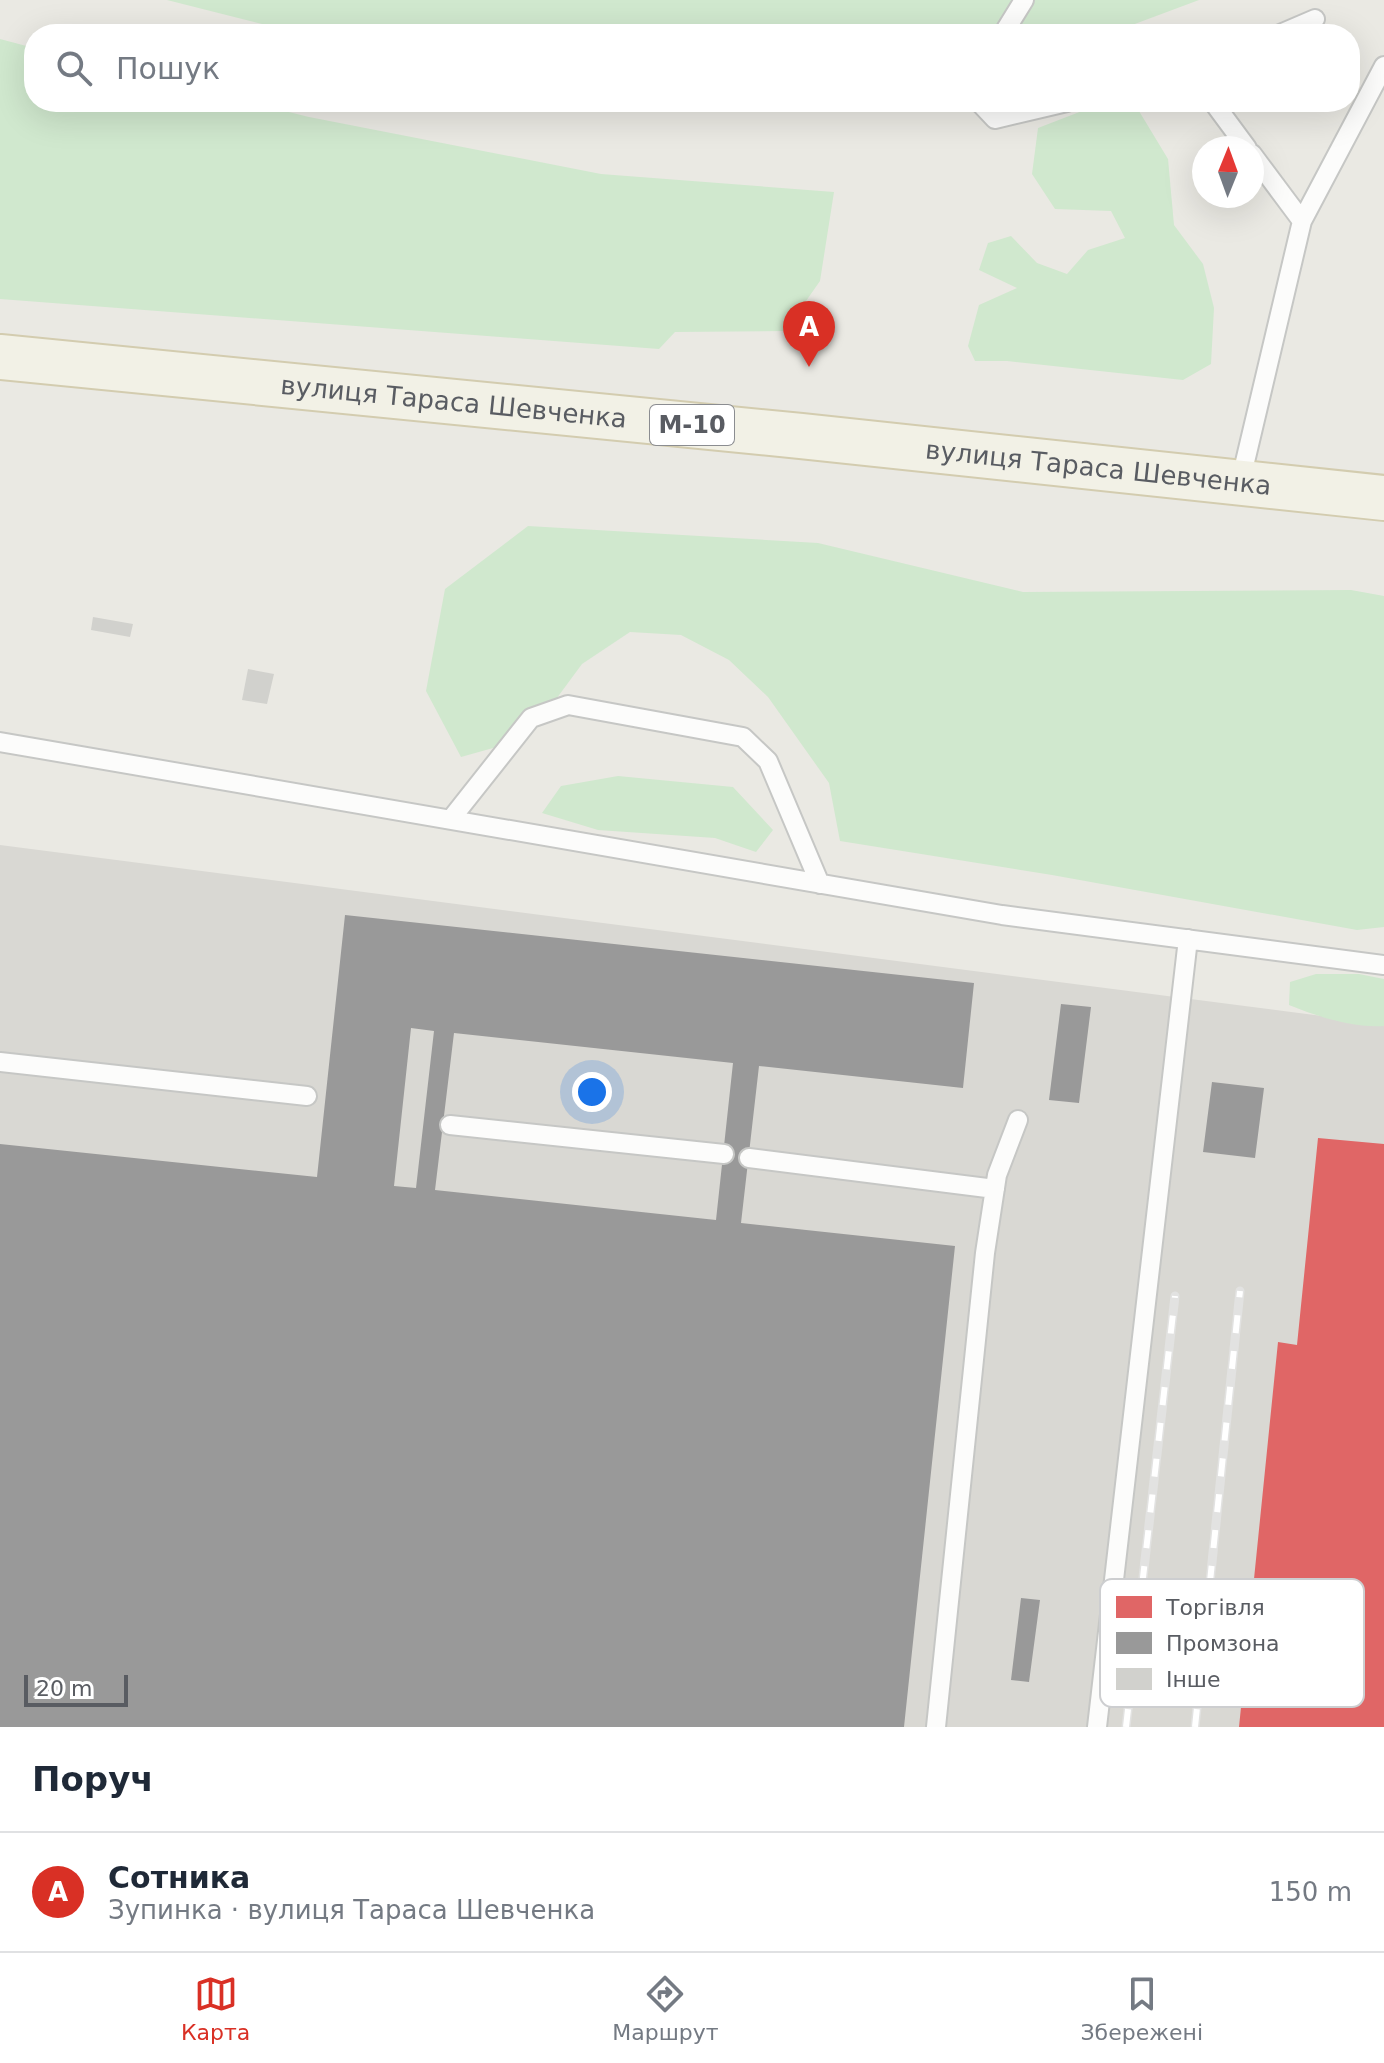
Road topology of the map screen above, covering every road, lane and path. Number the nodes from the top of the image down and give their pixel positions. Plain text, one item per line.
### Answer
1 (1024, 0) edge
2 (1315, 19) dead end
3 (1009, 24) edge
4 (1303, 24) edge
5 (1384, 66) edge
6 (1360, 111) edge
7 (988, 112) edge
8 (1025, 112) edge
9 (1220, 112) edge
10 (1360, 112) edge
11 (1238, 136) edge
12 (1264, 170) edge
13 (1302, 221) junction
14 (0, 357) edge
15 (1240, 483) junction
16 (1384, 498) edge
17 (0, 742) edge
18 (451, 819) junction
19 (820, 884) junction
20 (1188, 939) junction
21 (1384, 965) edge
22 (0, 1062) edge
23 (307, 1096) dead end
24 (1018, 1120) dead end
25 (450, 1125) dead end
26 (724, 1154) dead end
27 (749, 1158) dead end
28 (995, 1189) junction
29 (1114, 1579) edge
30 (1100, 1701) edge
31 (936, 1727) edge
32 (1097, 1727) edge

1 - 3 lane
2 - 4 lane
5 - 6 lane
7 - 8 lane
9 - 11 lane
10 - 13 lane
12 - 13 lane
13 - 15 lane
14 - 15 main road, вулиця Тараса Шевченка / М-10
15 - 16 main road, вулиця Тараса Шевченка / М-10
17 - 18 lane
18 - 19 lane
18 - 19 lane
19 - 20 lane
20 - 21 lane
20 - 29 lane
22 - 23 lane
24 - 28 lane
25 - 26 lane
27 - 28 lane
28 - 31 lane
30 - 32 lane

